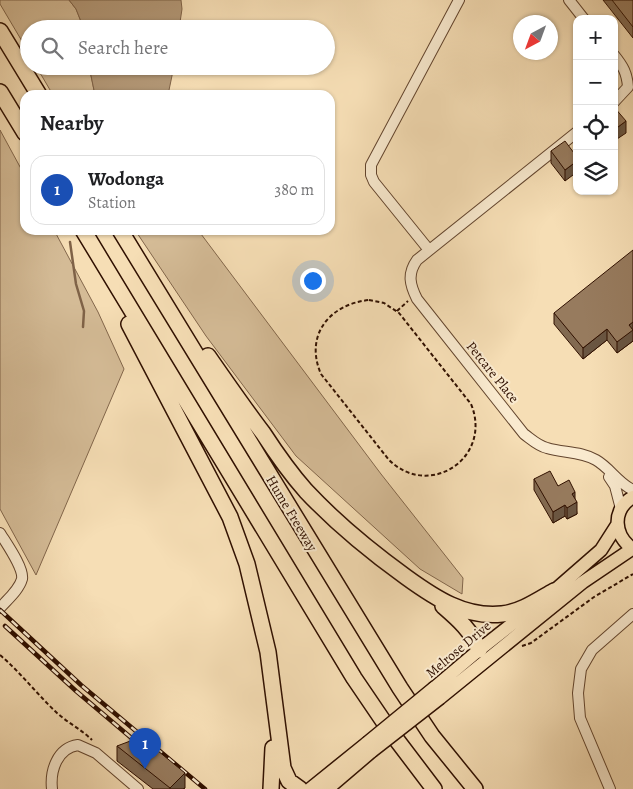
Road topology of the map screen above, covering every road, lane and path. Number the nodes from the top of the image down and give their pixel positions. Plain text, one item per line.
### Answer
1 (459, 0) edge
2 (569, 0) edge
3 (581, 15) edge
4 (0, 31) edge
5 (618, 60) edge
6 (20, 65) edge
7 (26, 75) edge
8 (35, 90) edge
9 (0, 92) edge
10 (618, 97) edge
11 (20, 126) edge
12 (573, 135) edge
13 (81, 235) edge
14 (86, 235) edge
15 (123, 235) edge
16 (429, 250) junction
17 (405, 295) dead end
18 (397, 311) junction
19 (182, 331) junction
20 (597, 461) junction
21 (633, 490) edge
22 (633, 497) edge
23 (621, 509) junction
24 (617, 525) junction
25 (0, 533) edge
26 (632, 549) edge
27 (633, 574) edge
28 (554, 591) junction
29 (431, 594) junction
30 (0, 608) edge
31 (633, 614) edge
32 (520, 646) dead end
33 (479, 650) junction
34 (0, 655) edge
35 (471, 672) junction
36 (437, 693) junction
37 (273, 701) junction
38 (97, 744) dead end
39 (370, 747) junction
40 (328, 788) edge
41 (52, 789) edge
42 (138, 789) edge
43 (270, 789) edge
44 (300, 789) edge
45 (310, 789) edge
46 (434, 789) edge
47 (475, 789) edge
48 (610, 789) edge

1 - 16 street
2 - 3 street
4 - 6 highway
5 - 10 street
7 - 8 highway
9 - 11 highway
12 - 16 street
13 - 37 highway
14 - 46 highway
15 - 19 highway, Hume Freeway
16 - 20 street, Petcare Place
17 - 18 path
18 - 18 path
19 - 29 highway
19 - 47 highway, Hume Freeway
20 - 21 street, Petcare Place
20 - 23 street
22 - 23 main road
23 - 24 main road, Melrose Drive
24 - 26 main road
24 - 28 main road, Melrose Drive
25 - 30 street
26 - 35 main road, Melrose Drive
27 - 32 path
28 - 29 highway
28 - 33 main road, Melrose Drive
29 - 33 highway
31 - 48 street
33 - 35 main road
33 - 36 main road, Melrose Drive
34 - 38 path
35 - 36 main road, Melrose Drive
36 - 39 main road, Melrose Drive, bridge
37 - 43 highway
37 - 44 highway
39 - 40 main road, Melrose Drive
39 - 45 main road, Melrose Drive
41 - 42 street

